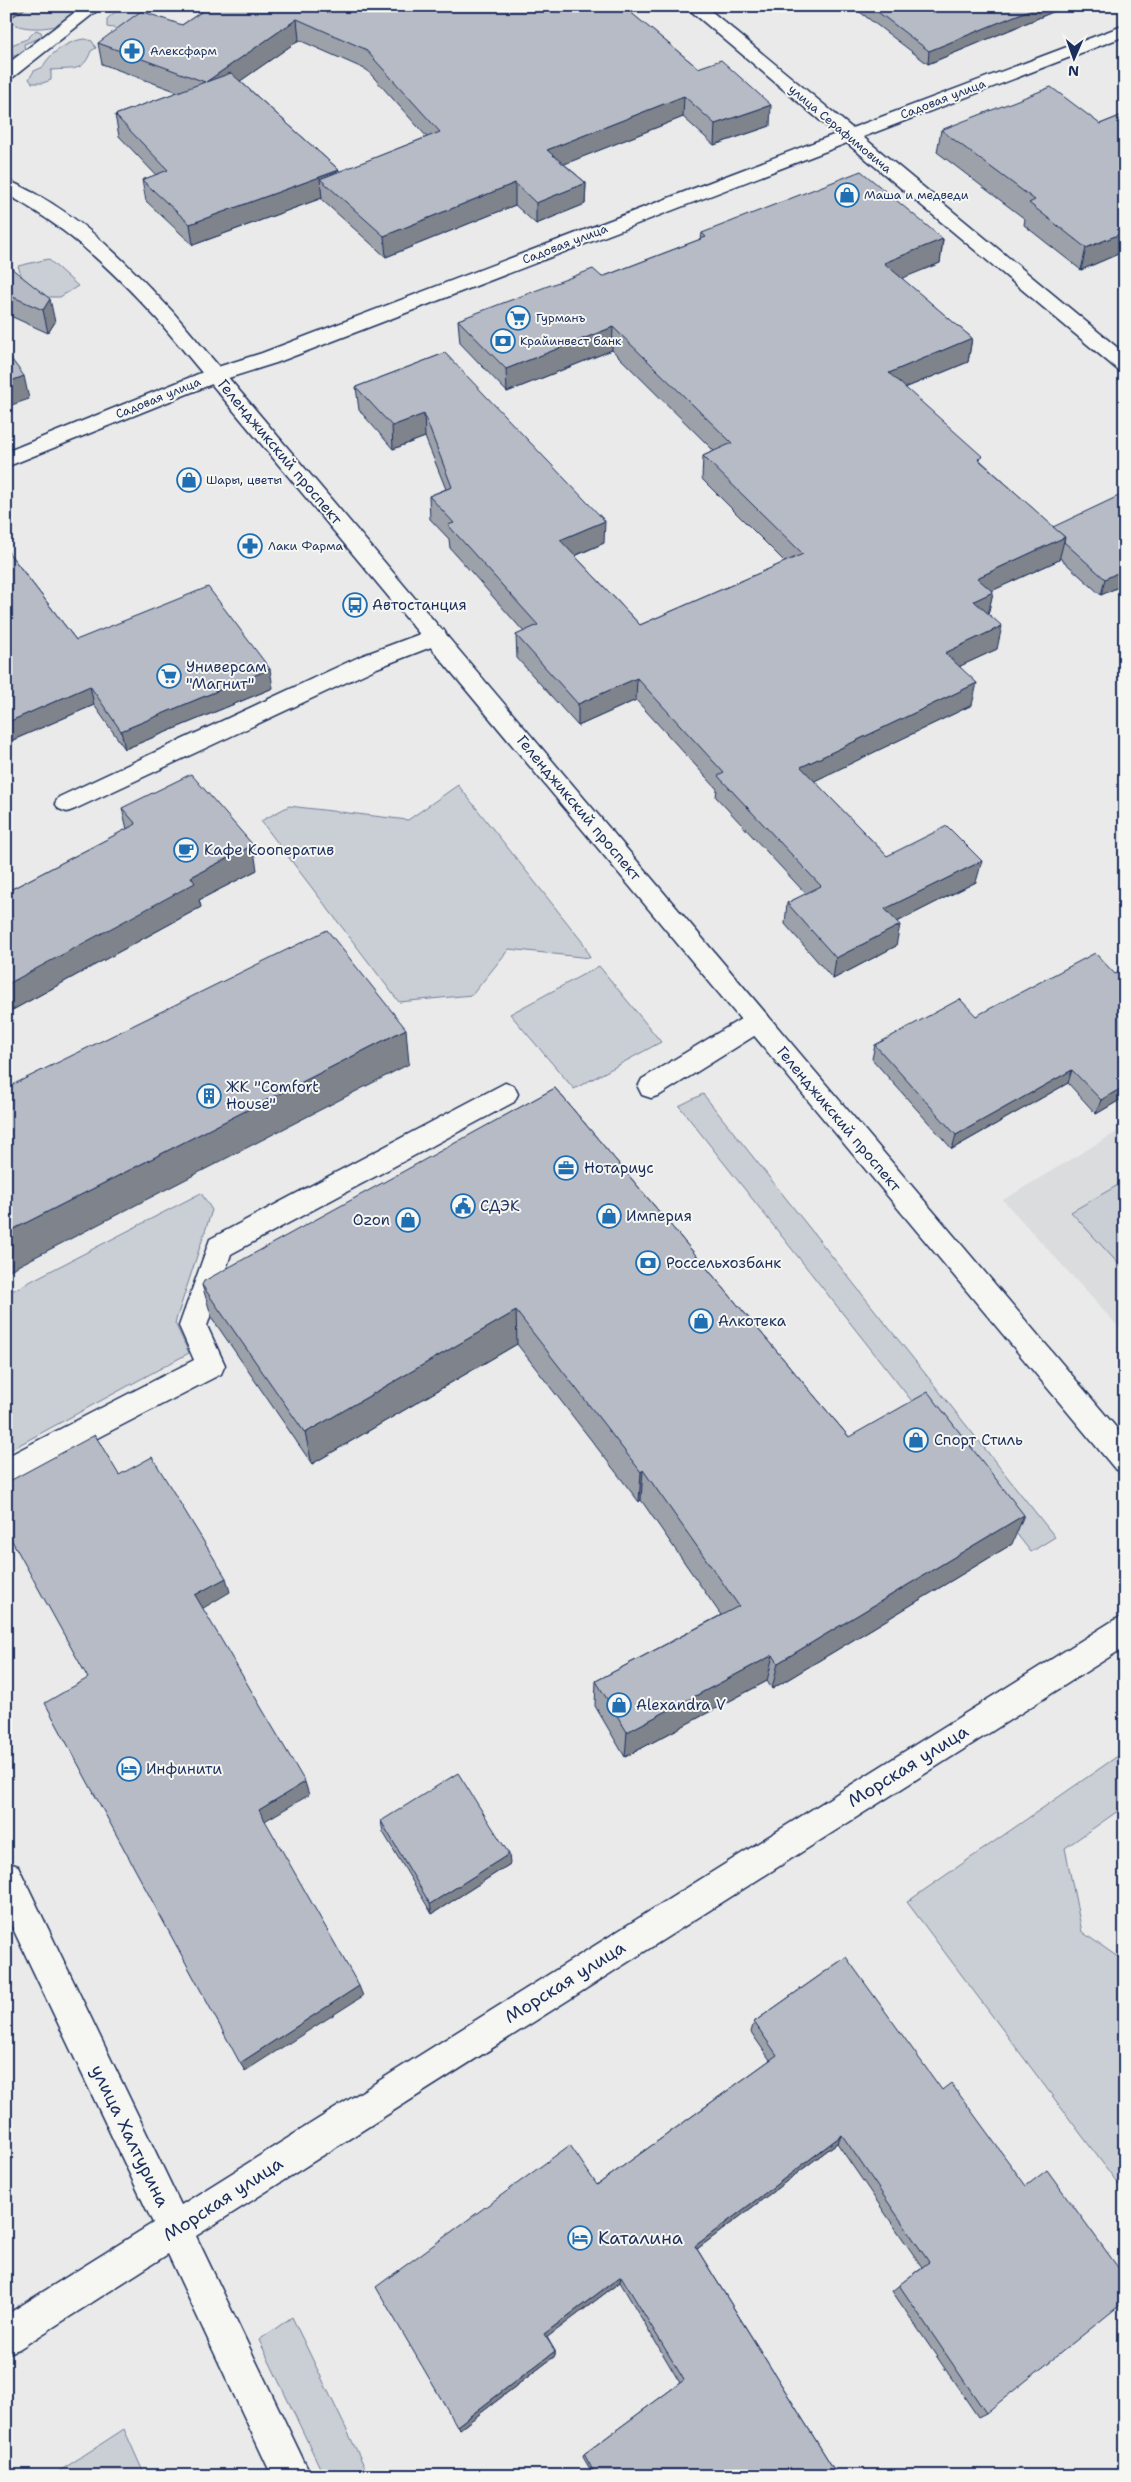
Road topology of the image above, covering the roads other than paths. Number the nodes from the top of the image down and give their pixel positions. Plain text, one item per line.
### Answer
1 (94, 6) edge
2 (694, 6) edge
3 (1125, 30) edge
4 (6, 74) edge
5 (847, 135) junction
6 (6, 186) edge
7 (1125, 365) edge
8 (215, 375) junction
9 (6, 460) edge
10 (436, 636) junction
11 (67, 803) dead end
12 (758, 1021) junction
13 (651, 1087) dead end
14 (505, 1094) dead end
15 (1125, 1460) edge
16 (6, 1472) edge
17 (1125, 1630) edge
18 (6, 1878) edge
19 (175, 2229) junction
20 (6, 2336) edge
21 (292, 2476) edge

1 - 4 street
2 - 5 street, улица Серафимовича
3 - 5 street, Садовая улица
5 - 7 street, улица Серафимовича
5 - 8 street, Садовая улица
6 - 8 street, Геленджикский проспект
8 - 9 street, Садовая улица
8 - 10 street, Геленджикский проспект
10 - 11 street
10 - 12 street, Геленджикский проспект
12 - 13 street
12 - 15 street, Геленджикский проспект
14 - 16 street
17 - 19 street, Морская улица
18 - 19 street, улица Халтурина
19 - 20 street, Морская улица
19 - 21 street, улица Халтурина

